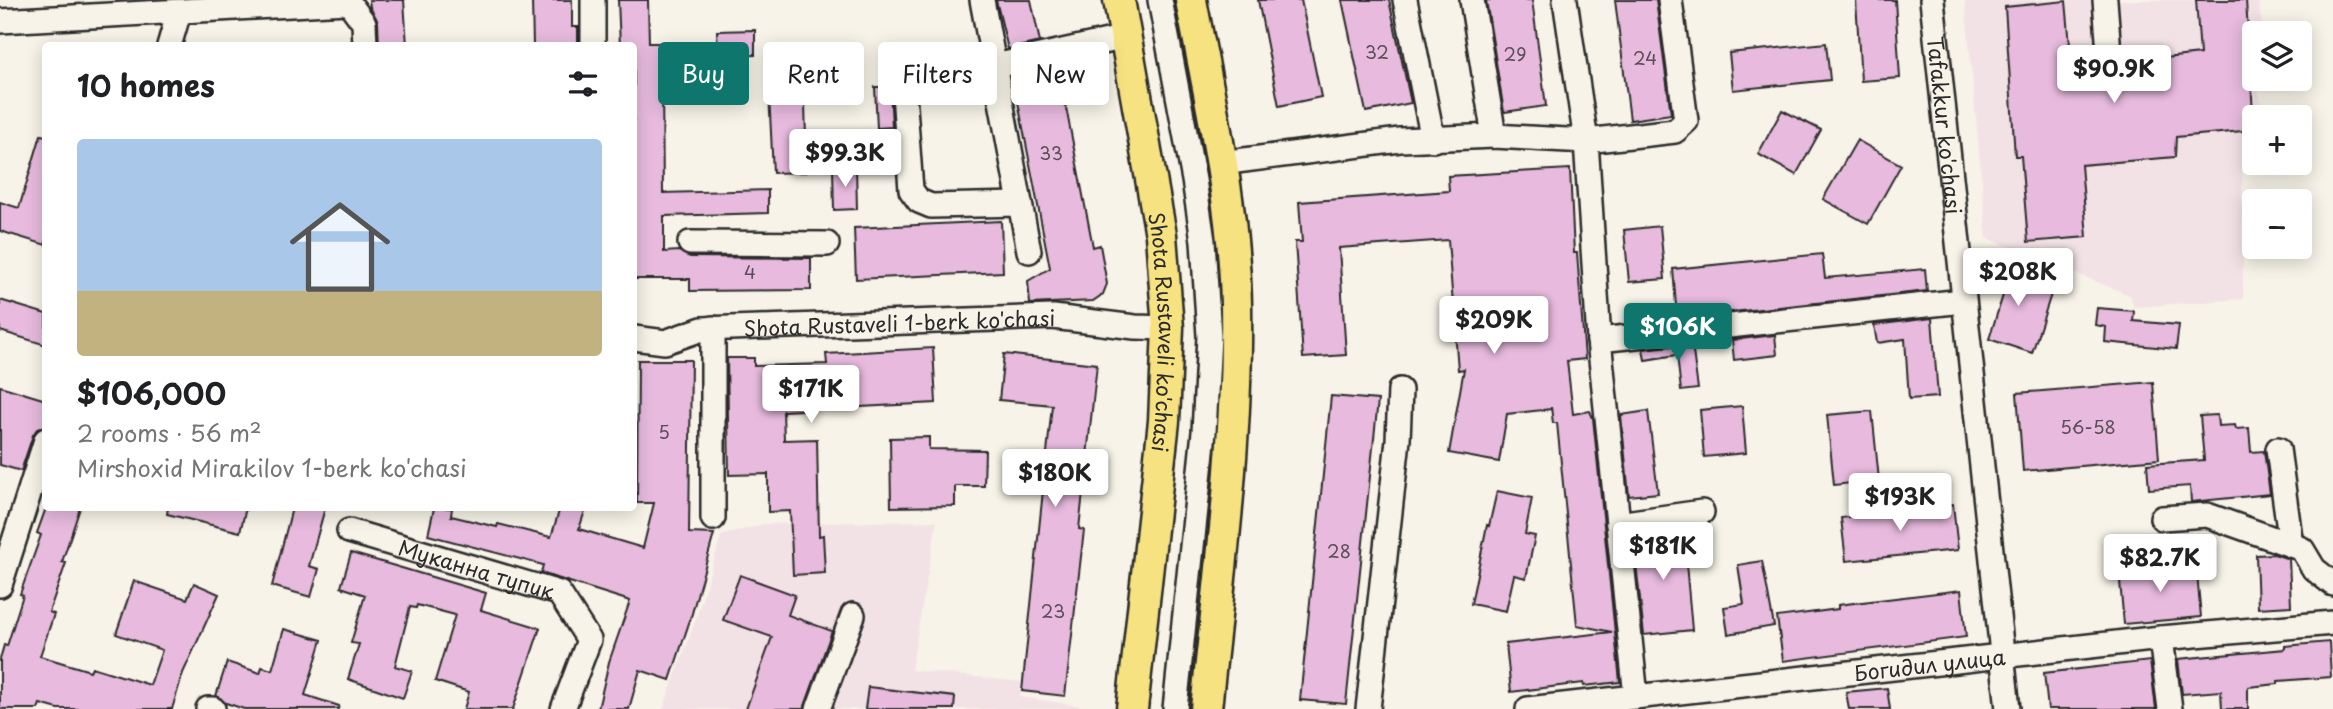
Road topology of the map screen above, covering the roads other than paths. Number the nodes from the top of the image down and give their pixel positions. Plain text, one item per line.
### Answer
1 (593, 0) edge
2 (982, 0) edge
3 (1119, 0) edge
4 (1147, 0) edge
5 (1160, 0) edge
6 (1191, 0) edge
7 (1405, 0) edge
8 (1472, 0) edge
9 (1565, 0) edge
10 (1670, 0) edge
11 (2105, 0) edge
12 (347, 1) edge
13 (1939, 1) edge
14 (125, 7) edge
15 (179, 12) junction
16 (0, 21) edge
17 (1126, 37) junction
18 (170, 42) edge
19 (365, 42) edge
20 (593, 42) edge
21 (990, 42) edge
22 (2109, 53) dead end
23 (997, 66) edge
24 (997, 77) edge
25 (906, 105) edge
26 (1494, 136) junction
27 (1433, 140) junction
28 (1586, 141) junction
29 (1221, 163) junction
30 (1020, 204) junction
31 (690, 243) dead end
32 (827, 244) dead end
33 (1029, 251) dead end
34 (1963, 301) junction
35 (713, 328) junction
36 (1168, 328) junction
37 (637, 338) edge
38 (1599, 340) junction
39 (1400, 390) dead end
40 (2278, 449) dead end
41 (42, 453) edge
42 (1702, 512) dead end
43 (713, 518) dead end
44 (2162, 518) dead end
45 (1618, 524) junction
46 (349, 531) dead end
47 (2291, 545) junction
48 (2333, 584) edge
49 (0, 585) edge
50 (853, 615) dead end
51 (2333, 623) edge
52 (2161, 638) junction
53 (2001, 655) junction
54 (1636, 697) junction
55 (564, 709) edge
56 (818, 709) edge
57 (1132, 709) edge
58 (1161, 709) edge
59 (1175, 709) edge
60 (1206, 709) edge
61 (1368, 709) edge
62 (1528, 709) edge
63 (2008, 709) edge
64 (2170, 709) edge

1 - 20 street
2 - 21 street
3 - 17 main road, Shota Rustaveli ko'chasi
4 - 58 street
5 - 59 street
6 - 29 main road
7 - 27 street
8 - 26 street
9 - 28 street
10 - 28 street
11 - 22 street
12 - 15 street
12 - 19 street
13 - 34 street, Tafakkur ko'chasi
14 - 15 street
14 - 16 street
15 - 18 street
17 - 23 street
17 - 36 main road, Shota Rustaveli ko'chasi
24 - 30 street
25 - 30 street
26 - 27 street
26 - 28 street
27 - 29 street
28 - 38 street
29 - 60 main road
30 - 33 street
31 - 32 street
34 - 38 street
34 - 53 street, Tafakkur ko'chasi
35 - 36 street, Shota Rustaveli 1-berk ko'chasi
35 - 37 street, Shota Rustaveli 1-berk ko'chasi
35 - 43 street
36 - 57 main road, Shota Rustaveli ko'chasi
38 - 45 street
39 - 61 street
40 - 47 street
41 - 49 street
42 - 45 street
44 - 47 street
45 - 54 street
46 - 55 street, Муканна тупик
47 - 48 street
50 - 56 street
51 - 52 street, Богидил улица
52 - 53 street, Богидил улица
52 - 64 street
53 - 54 street, Богидил улица
53 - 63 street, Tafakkur ko'chasi
54 - 62 street, Богидил улица

